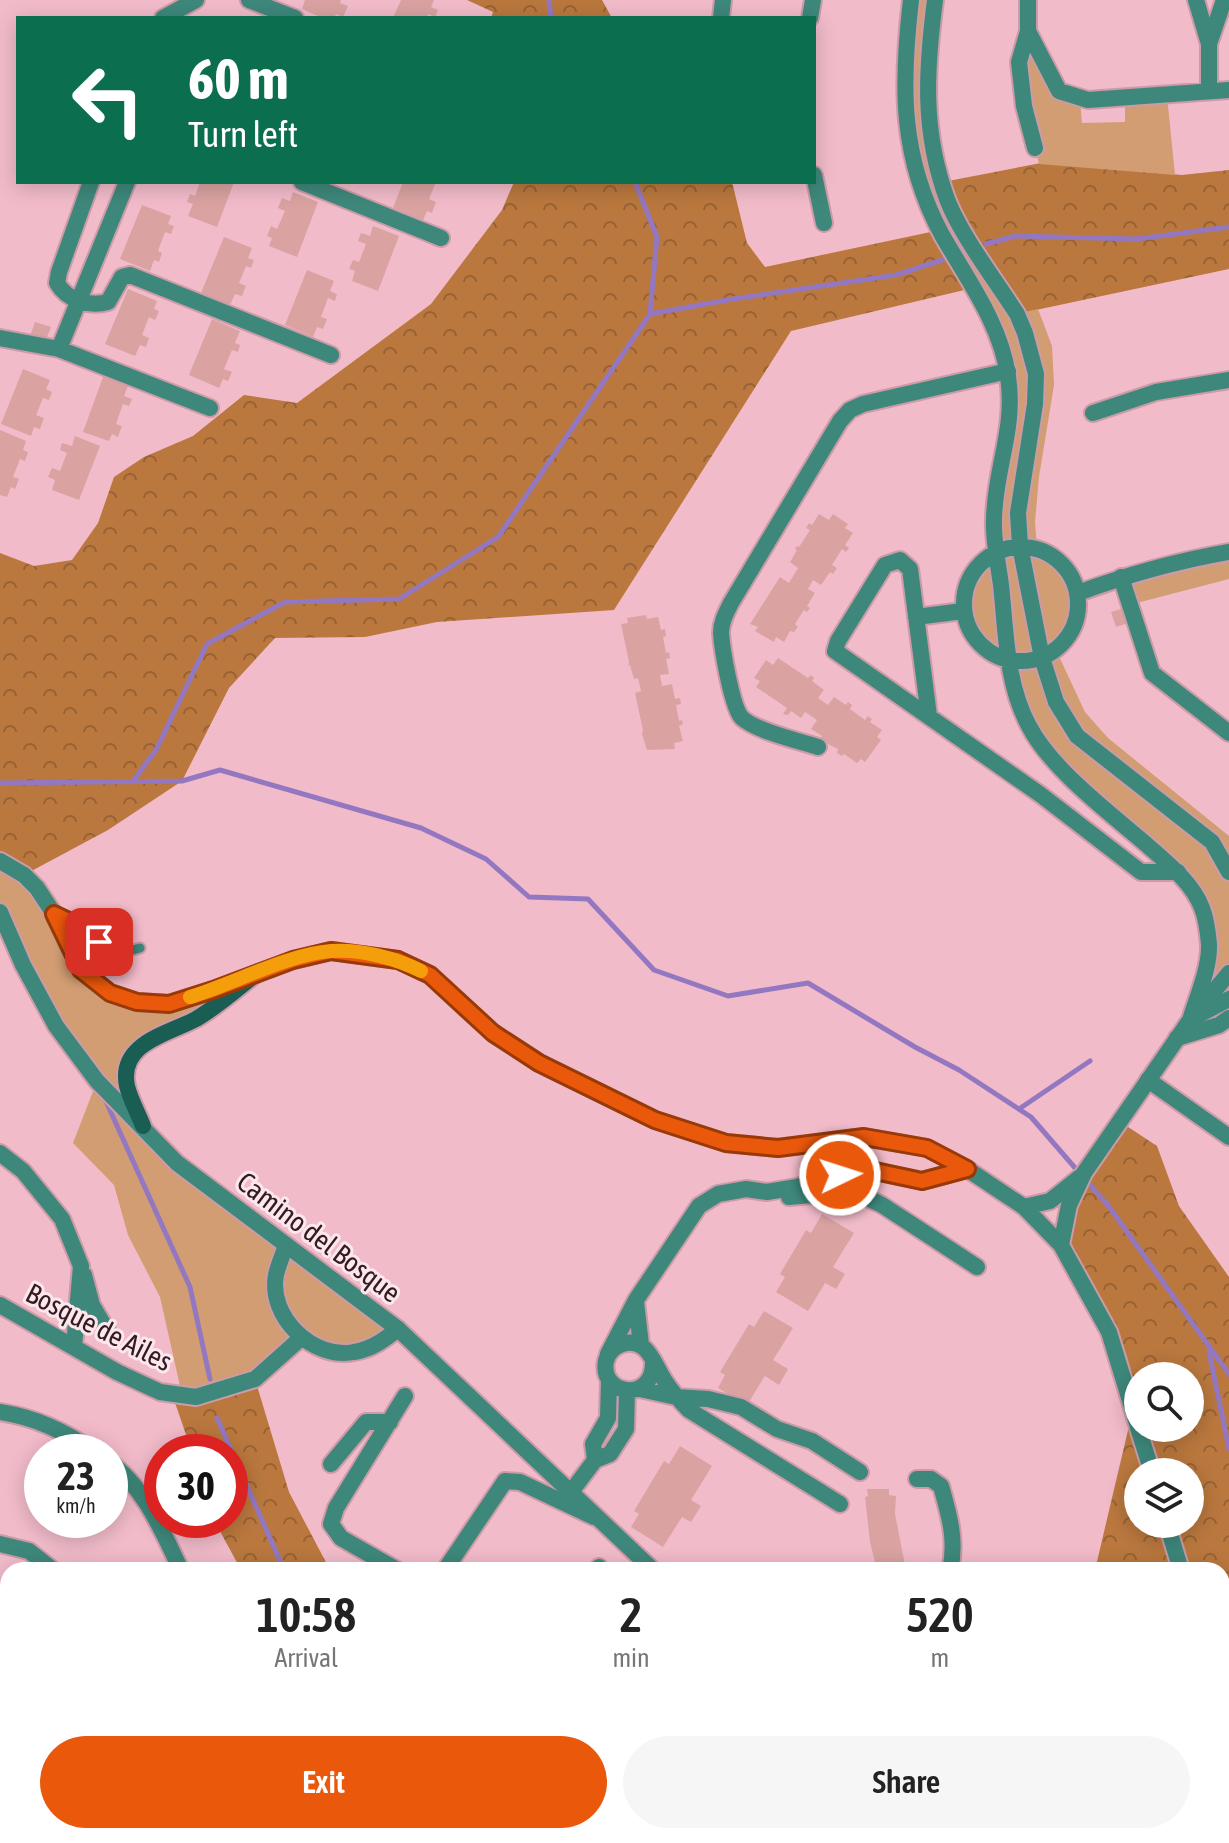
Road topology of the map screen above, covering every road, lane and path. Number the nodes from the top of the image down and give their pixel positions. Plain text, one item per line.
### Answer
1 (196, 0) edge
2 (249, 0) edge
3 (911, 0) edge
4 (935, 0) edge
5 (1028, 0) edge
6 (1196, 0) edge
7 (1224, 0) edge
8 (167, 16) edge
9 (290, 16) edge
10 (1028, 31) junction
11 (1209, 44) junction
12 (1209, 90) junction
13 (1229, 90) edge
14 (1035, 148) dead end
15 (90, 184) edge
16 (126, 184) edge
17 (307, 184) edge
18 (816, 184) edge
19 (824, 223) dead end
20 (441, 238) dead end
21 (78, 301) junction
22 (1025, 333) junction
23 (0, 338) edge
24 (999, 342) junction
25 (59, 349) junction
26 (331, 355) dead end
27 (1008, 371) junction
28 (1229, 380) edge
29 (210, 408) dead end
30 (1093, 413) dead end
31 (1020, 546) junction
32 (997, 551) junction
33 (1229, 552) edge
34 (1121, 577) junction
35 (1078, 593) junction
36 (963, 611) junction
37 (916, 617) junction
38 (1042, 658) junction
39 (1010, 661) junction
40 (929, 716) junction
41 (1229, 733) edge
42 (818, 747) dead end
43 (0, 861) edge
44 (1178, 872) junction
45 (1229, 872) edge
46 (0, 912) edge
47 (54, 914) junction
48 (140, 948) dead end
49 (1229, 973) edge
50 (256, 974) junction
51 (1229, 999) edge
52 (1229, 1009) edge
53 (1229, 1018) edge
54 (1190, 1020) junction
55 (1229, 1031) edge
56 (1177, 1038) junction
57 (1148, 1080) junction
58 (143, 1126) junction
59 (1229, 1137) edge
60 (0, 1153) edge
61 (967, 1169) junction
62 (1084, 1173) junction
63 (767, 1192) junction
64 (1024, 1207) junction
65 (286, 1245) junction
66 (1061, 1245) junction
67 (81, 1266) junction
68 (977, 1267) dead end
69 (636, 1300) junction
70 (0, 1305) edge
71 (398, 1329) junction
72 (108, 1332) dead end
73 (301, 1338) junction
74 (641, 1345) junction
75 (74, 1346) junction
76 (608, 1354) junction
77 (653, 1360) junction
78 (609, 1380) junction
79 (1124, 1381) edge
80 (634, 1390) junction
81 (405, 1396) dead end
82 (676, 1397) junction
83 (0, 1412) edge
84 (390, 1422) junction
85 (65, 1434) edge
86 (595, 1460) junction
87 (331, 1464) dead end
88 (860, 1472) dead end
89 (128, 1479) edge
90 (917, 1479) dead end
91 (571, 1492) junction
92 (840, 1504) dead end
93 (594, 1517) junction
94 (1171, 1538) edge
95 (0, 1544) edge
96 (43, 1562) edge
97 (177, 1562) edge
98 (383, 1562) edge
99 (450, 1562) edge
100 (644, 1562) edge
101 (952, 1562) edge
102 (1179, 1562) edge

1 - 8 street
2 - 9 street
3 - 24 street
4 - 22 street
5 - 10 street
6 - 11 street
7 - 11 street
10 - 12 street
10 - 14 street
11 - 12 street
12 - 13 street
15 - 21 street
16 - 21 street
17 - 20 street
18 - 19 street
21 - 25 street
21 - 26 street
22 - 24 street
22 - 31 street
23 - 25 street
24 - 27 street
25 - 29 street
27 - 32 street
27 - 42 street
28 - 30 street
31 - 32 street
31 - 35 street
31 - 38 street
32 - 36 street
32 - 39 street
33 - 34 street
34 - 35 street
34 - 41 street
35 - 38 street
36 - 37 street
36 - 39 street
37 - 40 street
37 - 40 street
38 - 39 street
38 - 45 street
39 - 44 street
40 - 44 street
43 - 47 street
44 - 54 street
46 - 58 street, Camino del Bosque
47 - 48 lane
47 - 50 street
49 - 54 street
50 - 58 main road
50 - 61 street
51 - 54 street
52 - 54 street
53 - 56 street
54 - 56 street
55 - 56 street
56 - 57 street
57 - 59 street
57 - 62 street
58 - 65 street, Camino del Bosque
60 - 67 street
61 - 63 street
61 - 64 street
62 - 64 street
62 - 66 street
63 - 68 street
63 - 69 street
64 - 66 street
65 - 71 street, Camino del Bosque
65 - 73 street
66 - 79 street
67 - 72 street
67 - 75 street
69 - 74 street
69 - 76 street
70 - 75 street, Bosque de Ailes
71 - 73 street
71 - 91 street, Camino del Bosque
73 - 75 street, Bosque de Ailes
74 - 76 street
74 - 77 street
76 - 78 street
77 - 80 street
77 - 82 street
78 - 80 street
78 - 86 street
80 - 82 street
80 - 86 street
81 - 84 street
82 - 88 street
82 - 92 street
83 - 85 street
84 - 87 street
84 - 98 street
86 - 91 street
89 - 97 street
90 - 101 street
91 - 93 street, Camino del Bosque
93 - 99 street
93 - 100 street, Camino del Bosque
94 - 102 street
95 - 96 street

